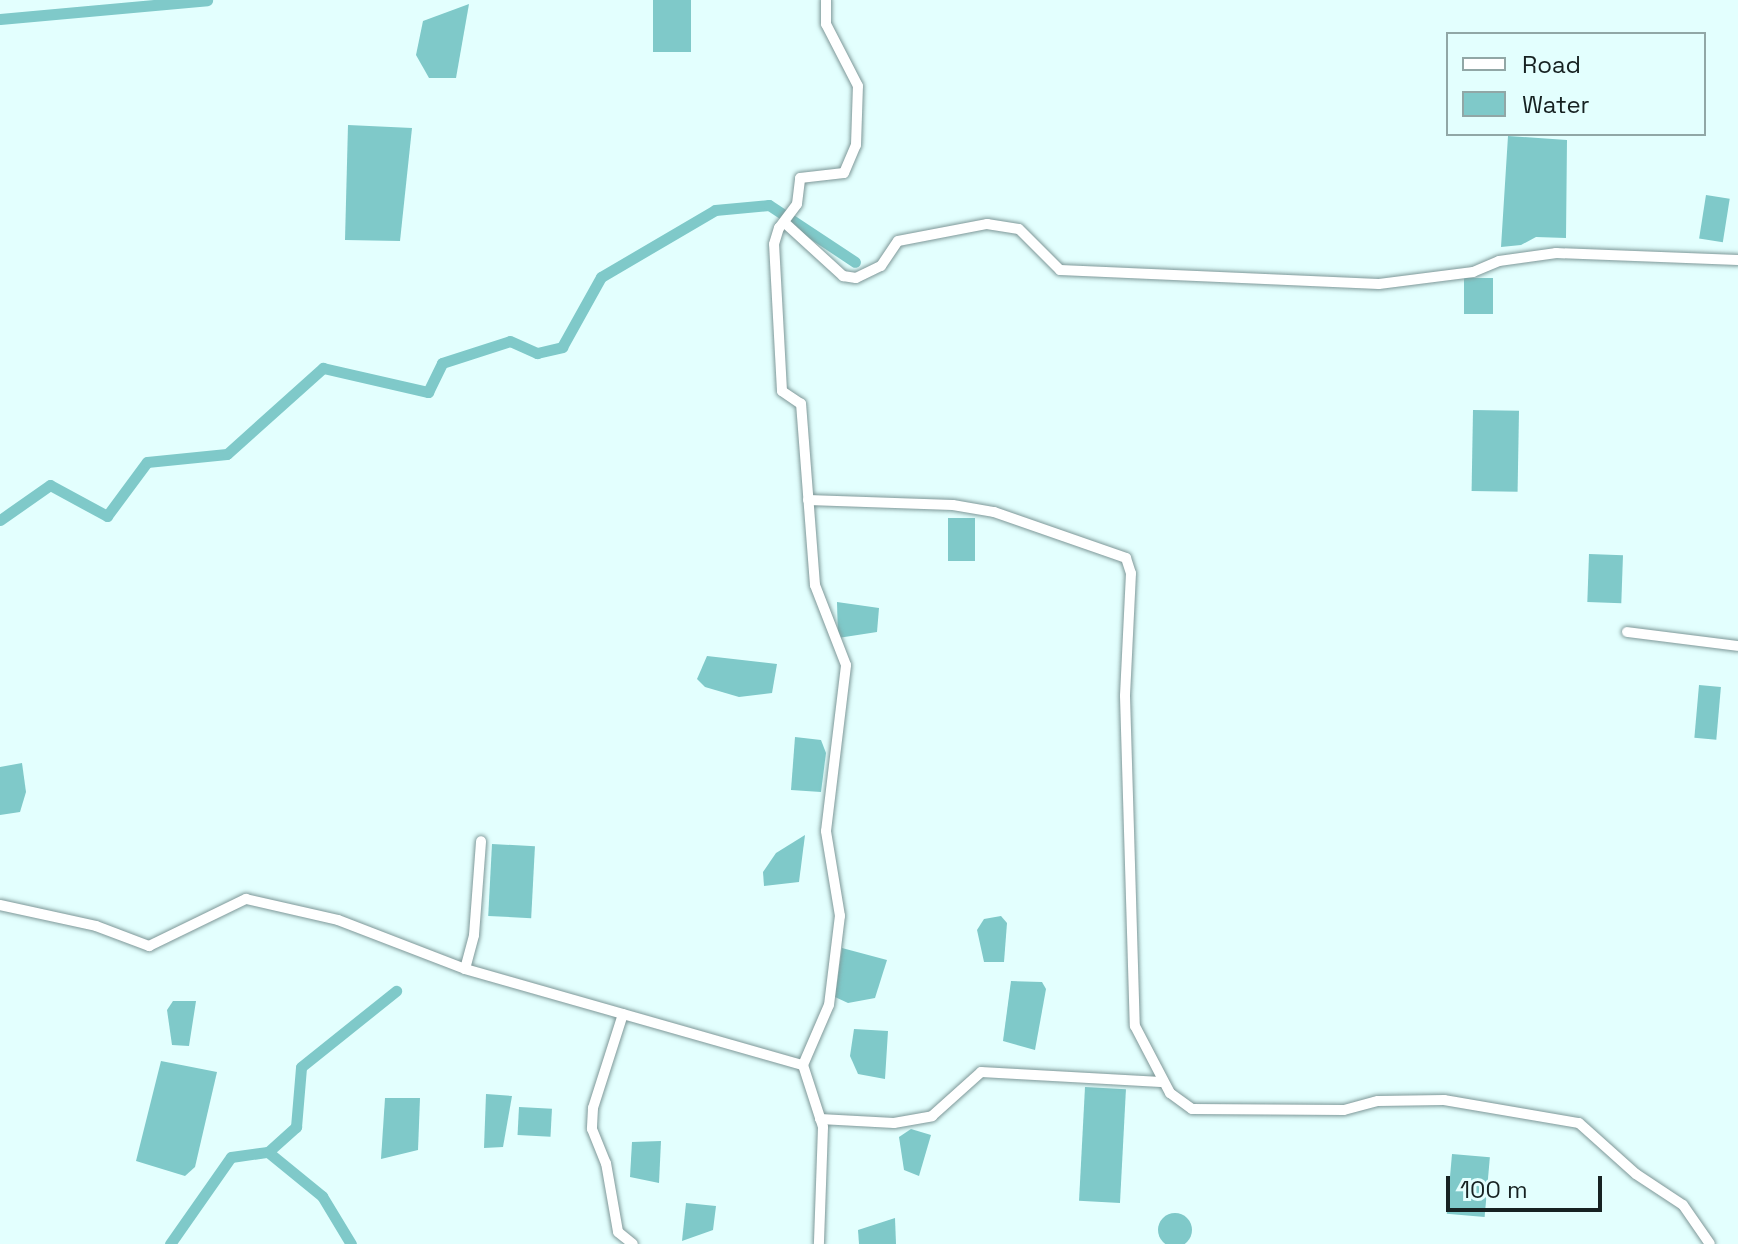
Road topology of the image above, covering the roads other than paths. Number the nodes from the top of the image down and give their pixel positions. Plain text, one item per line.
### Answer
1 (826, 0) edge
2 (785, 223) junction
3 (1738, 260) edge
4 (808, 500) junction
5 (1627, 632) dead end
6 (1738, 646) edge
7 (481, 841) dead end
8 (0, 905) edge
9 (465, 969) junction
10 (623, 1014) junction
11 (803, 1065) junction
12 (1161, 1082) junction
13 (820, 1119) junction
14 (814, 1243) edge
15 (633, 1244) edge
16 (1710, 1244) edge

1 - 2 street
2 - 3 street
2 - 4 street
4 - 11 street
4 - 12 street
5 - 6 street
7 - 9 street
8 - 9 street
9 - 10 street
10 - 11 street
10 - 15 street
11 - 13 street
12 - 13 street
12 - 16 street
13 - 14 street

